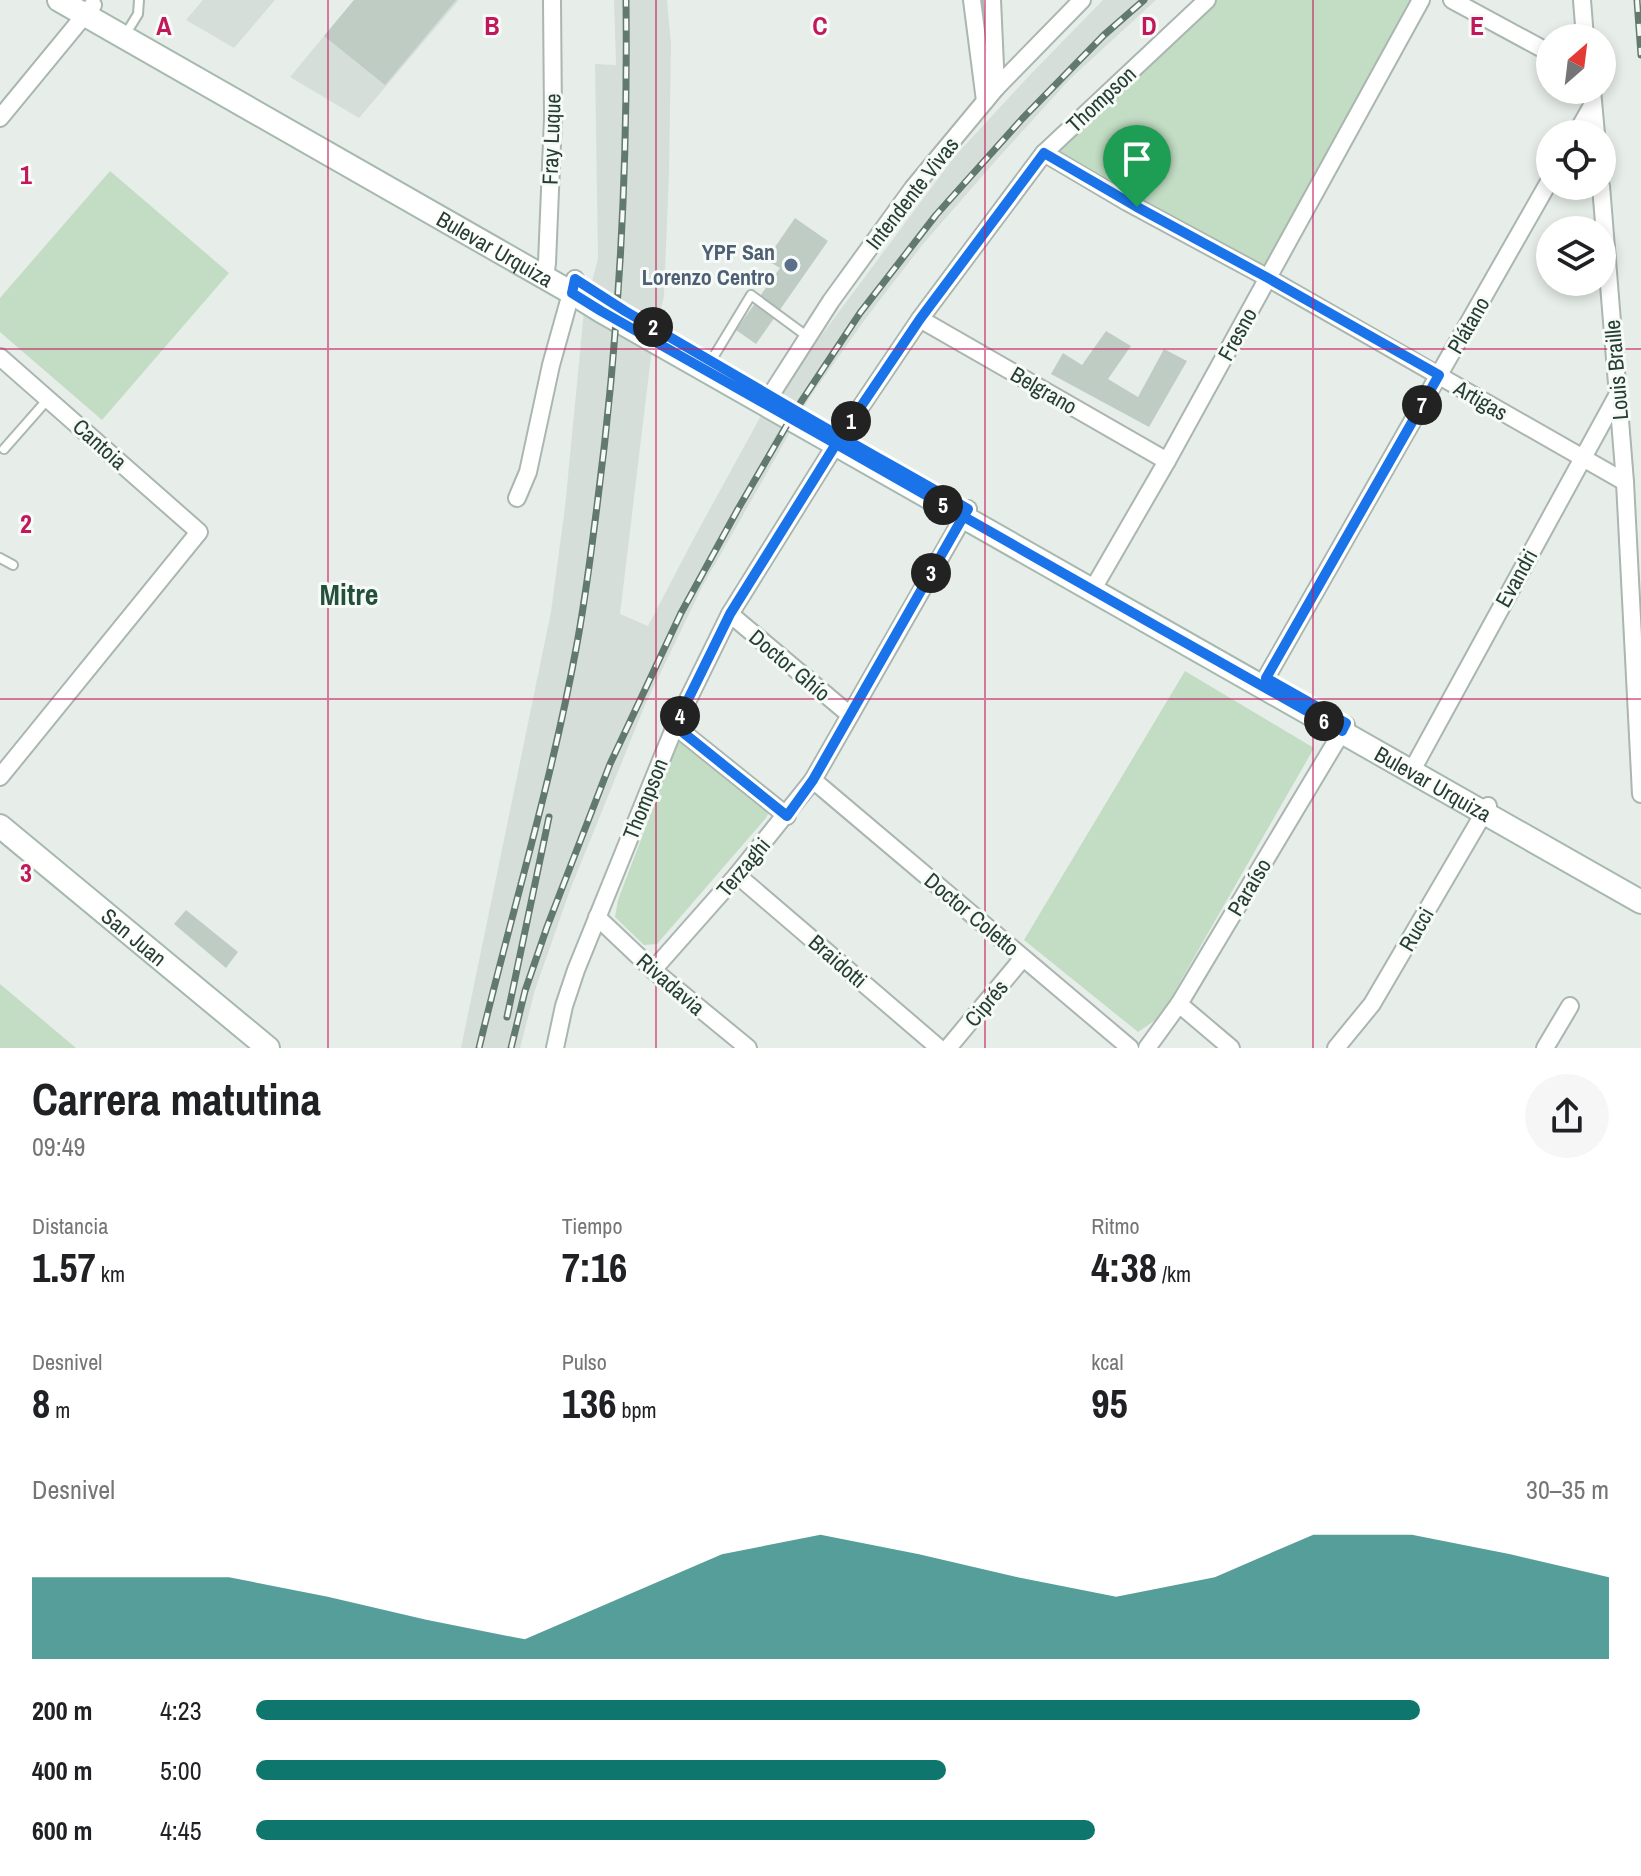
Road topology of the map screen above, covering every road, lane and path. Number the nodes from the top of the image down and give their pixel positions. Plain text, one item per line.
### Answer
1 (59, 0) edge
2 (139, 0) edge
3 (552, 0) edge
4 (972, 0) edge
5 (992, 0) edge
6 (1081, 0) edge
7 (1207, 0) edge
8 (1421, 0) edge
9 (1452, 0) edge
10 (1582, 0) edge
11 (87, 7) edge
12 (1584, 24) edge
13 (130, 27) junction
14 (1536, 45) edge
15 (990, 94) junction
16 (0, 118) edge
17 (1044, 153) junction
18 (1539, 200) edge
19 (1602, 200) edge
20 (546, 270) junction
21 (1268, 278) junction
22 (574, 286) junction
23 (920, 319) junction
24 (808, 337) junction
25 (0, 357) edge
26 (711, 361) junction
27 (1439, 375) junction
28 (1618, 394) junction
29 (48, 399) junction
30 (768, 400) junction
31 (838, 440) junction
32 (4, 449) dead end
33 (1582, 458) junction
34 (1167, 461) junction
35 (1625, 482) junction
36 (517, 498) dead end
37 (965, 513) junction
38 (0, 558) edge
39 (13, 565) dead end
40 (1097, 582) junction
41 (730, 614) junction
42 (1266, 678) junction
43 (850, 715) junction
44 (675, 726) junction
45 (1344, 727) junction
46 (1416, 763) junction
47 (0, 777) edge
48 (813, 780) junction
49 (1641, 794) edge
50 (1487, 808) junction
51 (787, 816) junction
52 (0, 826) edge
53 (737, 875) junction
54 (1641, 887) edge
55 (1641, 902) edge
56 (597, 917) junction
57 (1023, 958) junction
58 (653, 970) junction
59 (1179, 1004) junction
60 (1570, 1006) dead end
61 (268, 1048) edge
62 (555, 1048) edge
63 (748, 1048) edge
64 (939, 1048) edge
65 (948, 1048) edge
66 (1130, 1048) edge
67 (1147, 1048) edge
68 (1231, 1048) edge
69 (1336, 1048) edge
70 (1545, 1048) edge

1 - 11 main road, Bulevar Urquiza
2 - 13 lane
3 - 20 street, Fray Luque
4 - 15 street
5 - 15 street
6 - 15 street, Intendente Vivas
7 - 17 street, Thompson
8 - 21 street, Fresno
9 - 14 street
10 - 12 street
11 - 13 main road, Bulevar Urquiza
11 - 16 street
11 - 20 main road, Bulevar Urquiza
13 - 20 main road, Bulevar Urquiza
15 - 24 street, Intendente Vivas
17 - 21 street, Artigas
17 - 23 street, Thompson
18 - 27 street, Plátano
19 - 28 street, Louis Braille
20 - 22 main road, Bulevar Urquiza
21 - 27 street, Artigas
21 - 34 street, Fresno
22 - 26 main road, Bulevar Urquiza
22 - 30 main road, Bulevar Urquiza
22 - 36 street
23 - 31 street, Thompson
23 - 34 street, Belgrano
24 - 26 lane
24 - 30 street, Intendente Vivas
25 - 29 street, Cantoia
26 - 30 main road, Bulevar Urquiza
27 - 33 street, Artigas
27 - 42 street, Plátano
28 - 33 street, Evandri
28 - 35 street, Louis Braille
29 - 32 lane
29 - 47 street, Cantoia
30 - 31 main road, Bulevar Urquiza
31 - 37 main road, Bulevar Urquiza
31 - 41 street, Thompson
33 - 35 street, Artigas
33 - 46 street, Evandri
34 - 40 street, Fresno
35 - 49 street, Louis Braille
37 - 40 main road, Bulevar Urquiza
37 - 43 street, Terzaghi
37 - 45 main road, Bulevar Urquiza
38 - 39 lane
40 - 42 main road, Bulevar Urquiza
41 - 43 street, Doctor Ghío
41 - 44 street, Thompson
42 - 45 main road, Bulevar Urquiza
43 - 48 street, Terzaghi
44 - 51 street
44 - 56 street, Thompson
45 - 46 main road, Bulevar Urquiza
45 - 50 main road, Bulevar Urquiza
45 - 59 street, Paraíso
46 - 50 main road, Bulevar Urquiza
48 - 51 street, Terzaghi
48 - 57 street, Doctor Coletto
50 - 54 main road, Bulevar Urquiza
50 - 55 main road, Bulevar Urquiza
50 - 69 street, Rucci
51 - 53 street, Terzaghi
52 - 61 main road, San Juan
53 - 58 street, Terzaghi
53 - 64 street, Braidotti
56 - 58 street, Rivadavia
56 - 62 street, Thompson
57 - 65 street, Ciprés
57 - 66 street, Doctor Coletto
58 - 63 street, Rivadavia
59 - 67 street, Paraíso
59 - 68 street
60 - 70 street

